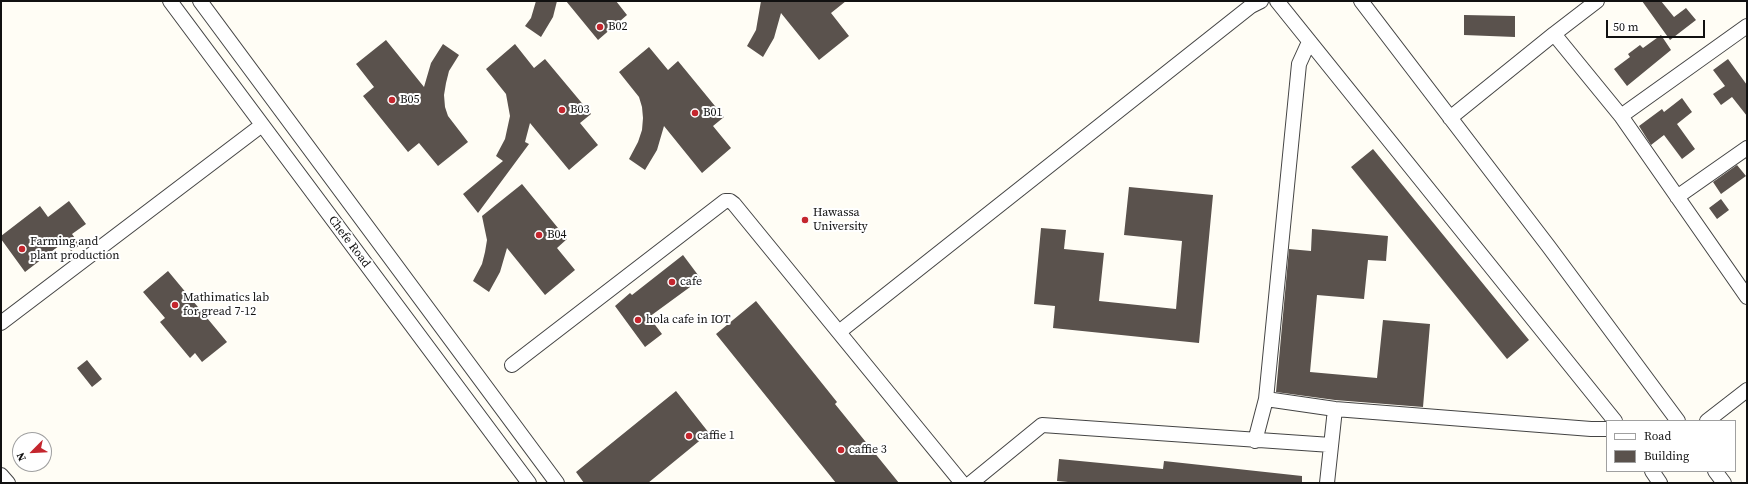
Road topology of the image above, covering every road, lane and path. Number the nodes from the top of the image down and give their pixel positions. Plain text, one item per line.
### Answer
1 (170, 1) edge
2 (200, 1) edge
3 (1261, 1) edge
4 (1277, 1) edge
5 (1361, 1) edge
6 (1597, 1) edge
7 (1747, 26) edge
8 (1554, 34) junction
9 (1309, 42) junction
10 (1621, 116) junction
11 (1450, 118) junction
12 (262, 125) junction
13 (1747, 148) edge
14 (1677, 197) junction
15 (1747, 298) edge
16 (1, 323) edge
17 (838, 332) junction
18 (512, 365) dead end
19 (1747, 390) edge
20 (1266, 399) junction
21 (1335, 409) junction
22 (1614, 420) edge
23 (1677, 420) edge
24 (1708, 420) edge
25 (1606, 429) edge
26 (1255, 441) junction
27 (1331, 445) junction
28 (1653, 472) edge
29 (1716, 472) edge
30 (1, 475) edge
31 (8, 483) edge
32 (529, 483) edge
33 (557, 483) edge
34 (962, 483) edge
35 (971, 483) edge
36 (1327, 483) edge
37 (1660, 483) edge
38 (1724, 483) edge

1 - 12 street, Chefe Road
2 - 33 street, Chefe Road
3 - 17 street
4 - 9 street
5 - 11 street
6 - 8 street
7 - 10 street
8 - 10 street
8 - 11 street
9 - 20 street
9 - 22 street
10 - 14 street
11 - 23 street
12 - 16 street
12 - 32 street, Chefe Road
13 - 14 street
14 - 15 street
17 - 18 street
17 - 34 street
19 - 24 street
20 - 21 street
20 - 26 street
21 - 25 street
21 - 27 street
26 - 27 street
26 - 35 street
27 - 36 street
28 - 37 street
29 - 38 street
30 - 31 street

